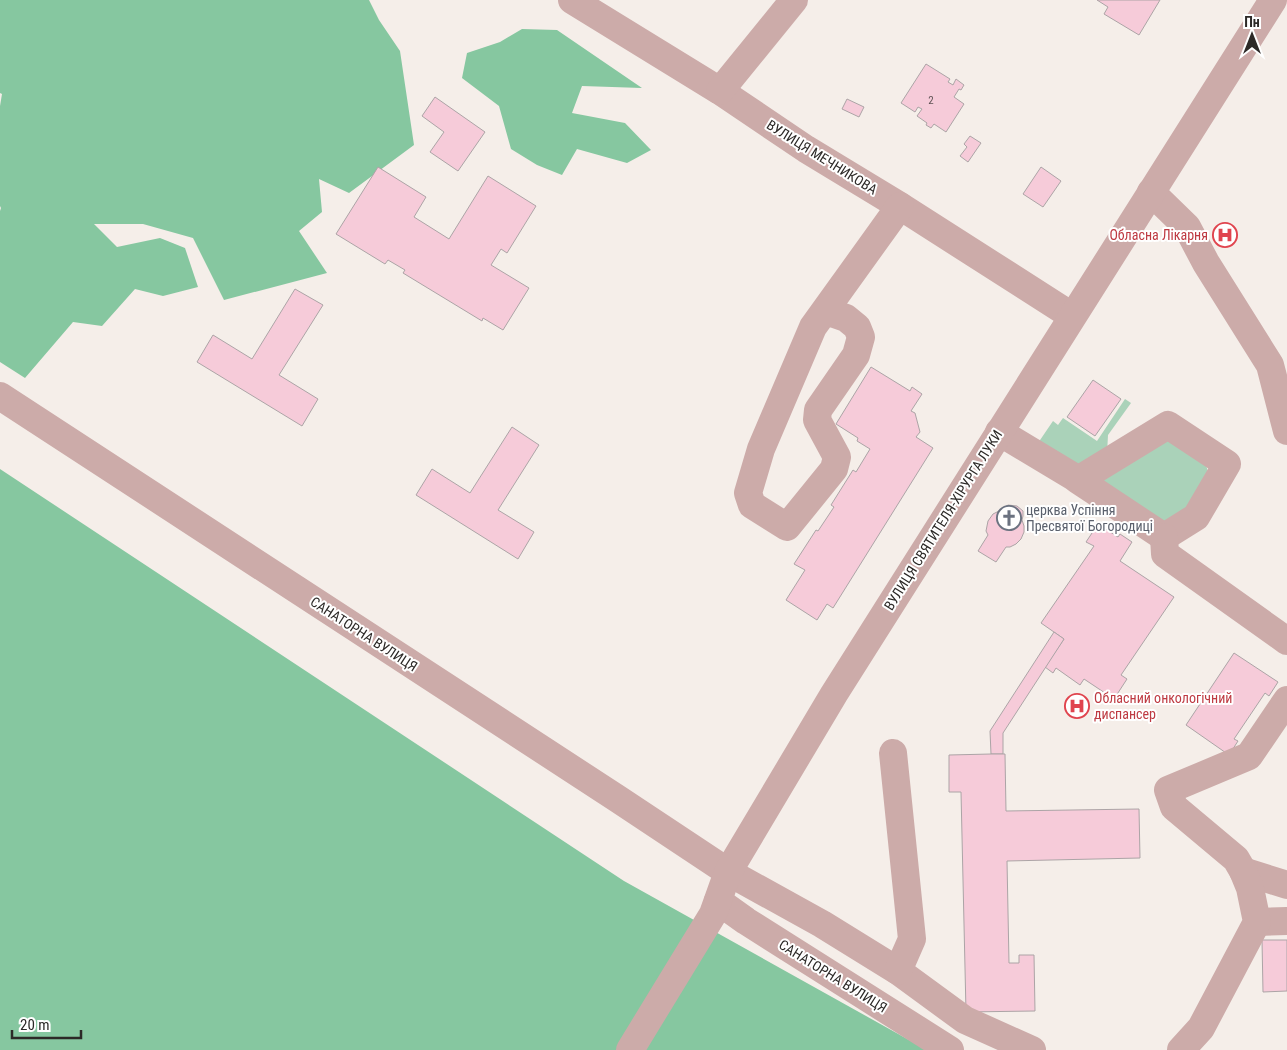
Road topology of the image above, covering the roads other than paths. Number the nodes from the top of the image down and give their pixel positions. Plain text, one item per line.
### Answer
1 (572, 0) edge
2 (794, 0) edge
3 (1273, 0) edge
4 (720, 91) junction
5 (1151, 192) junction
6 (900, 206) junction
7 (826, 311) junction
8 (1072, 316) junction
9 (1279, 368) edge
10 (0, 396) edge
11 (1287, 431) edge
12 (999, 432) junction
13 (1078, 480) junction
14 (1164, 537) junction
15 (1287, 641) edge
16 (1287, 700) edge
17 (893, 753) dead end
18 (1243, 871) junction
19 (728, 872) junction
20 (1287, 885) edge
21 (718, 901) junction
22 (1287, 921) edge
23 (1257, 922) junction
24 (898, 971) junction
25 (630, 1050) edge
26 (950, 1050) edge
27 (1032, 1050) edge
28 (1181, 1050) edge

1 - 4 street, ВУЛИЦЯ МЕЧНИКОВА
2 - 4 street
3 - 5 street, ВУЛИЦЯ СВЯТИТЕЛЯ-ХІРУРГА ЛУКИ
4 - 6 street, ВУЛИЦЯ МЕЧНИКОВА
5 - 8 street, ВУЛИЦЯ СВЯТИТЕЛЯ-ХІРУРГА ЛУКИ
5 - 9 street
6 - 7 street
6 - 8 street, ВУЛИЦЯ МЕЧНИКОВА
7 - 7 street
8 - 12 street, ВУЛИЦЯ СВЯТИТЕЛЯ-ХІРУРГА ЛУКИ
9 - 11 street
10 - 19 street, САНАТОРНА ВУЛИЦЯ
12 - 13 street
12 - 19 street, ВУЛИЦЯ СВЯТИТЕЛЯ-ХІРУРГА ЛУКИ
13 - 14 street
13 - 14 street
14 - 15 street
16 - 18 street
17 - 24 street
18 - 20 street
18 - 23 street
19 - 21 street, ВУЛИЦЯ СВЯТИТЕЛЯ-ХІРУРГА ЛУКИ
19 - 24 street, САНАТОРНА ВУЛИЦЯ
21 - 25 street, ВУЛИЦЯ СВЯТИТЕЛЯ-ХІРУРГА ЛУКИ
21 - 26 street, САНАТОРНА ВУЛИЦЯ
22 - 23 street
23 - 28 street
24 - 27 street, САНАТОРНА ВУЛИЦЯ

